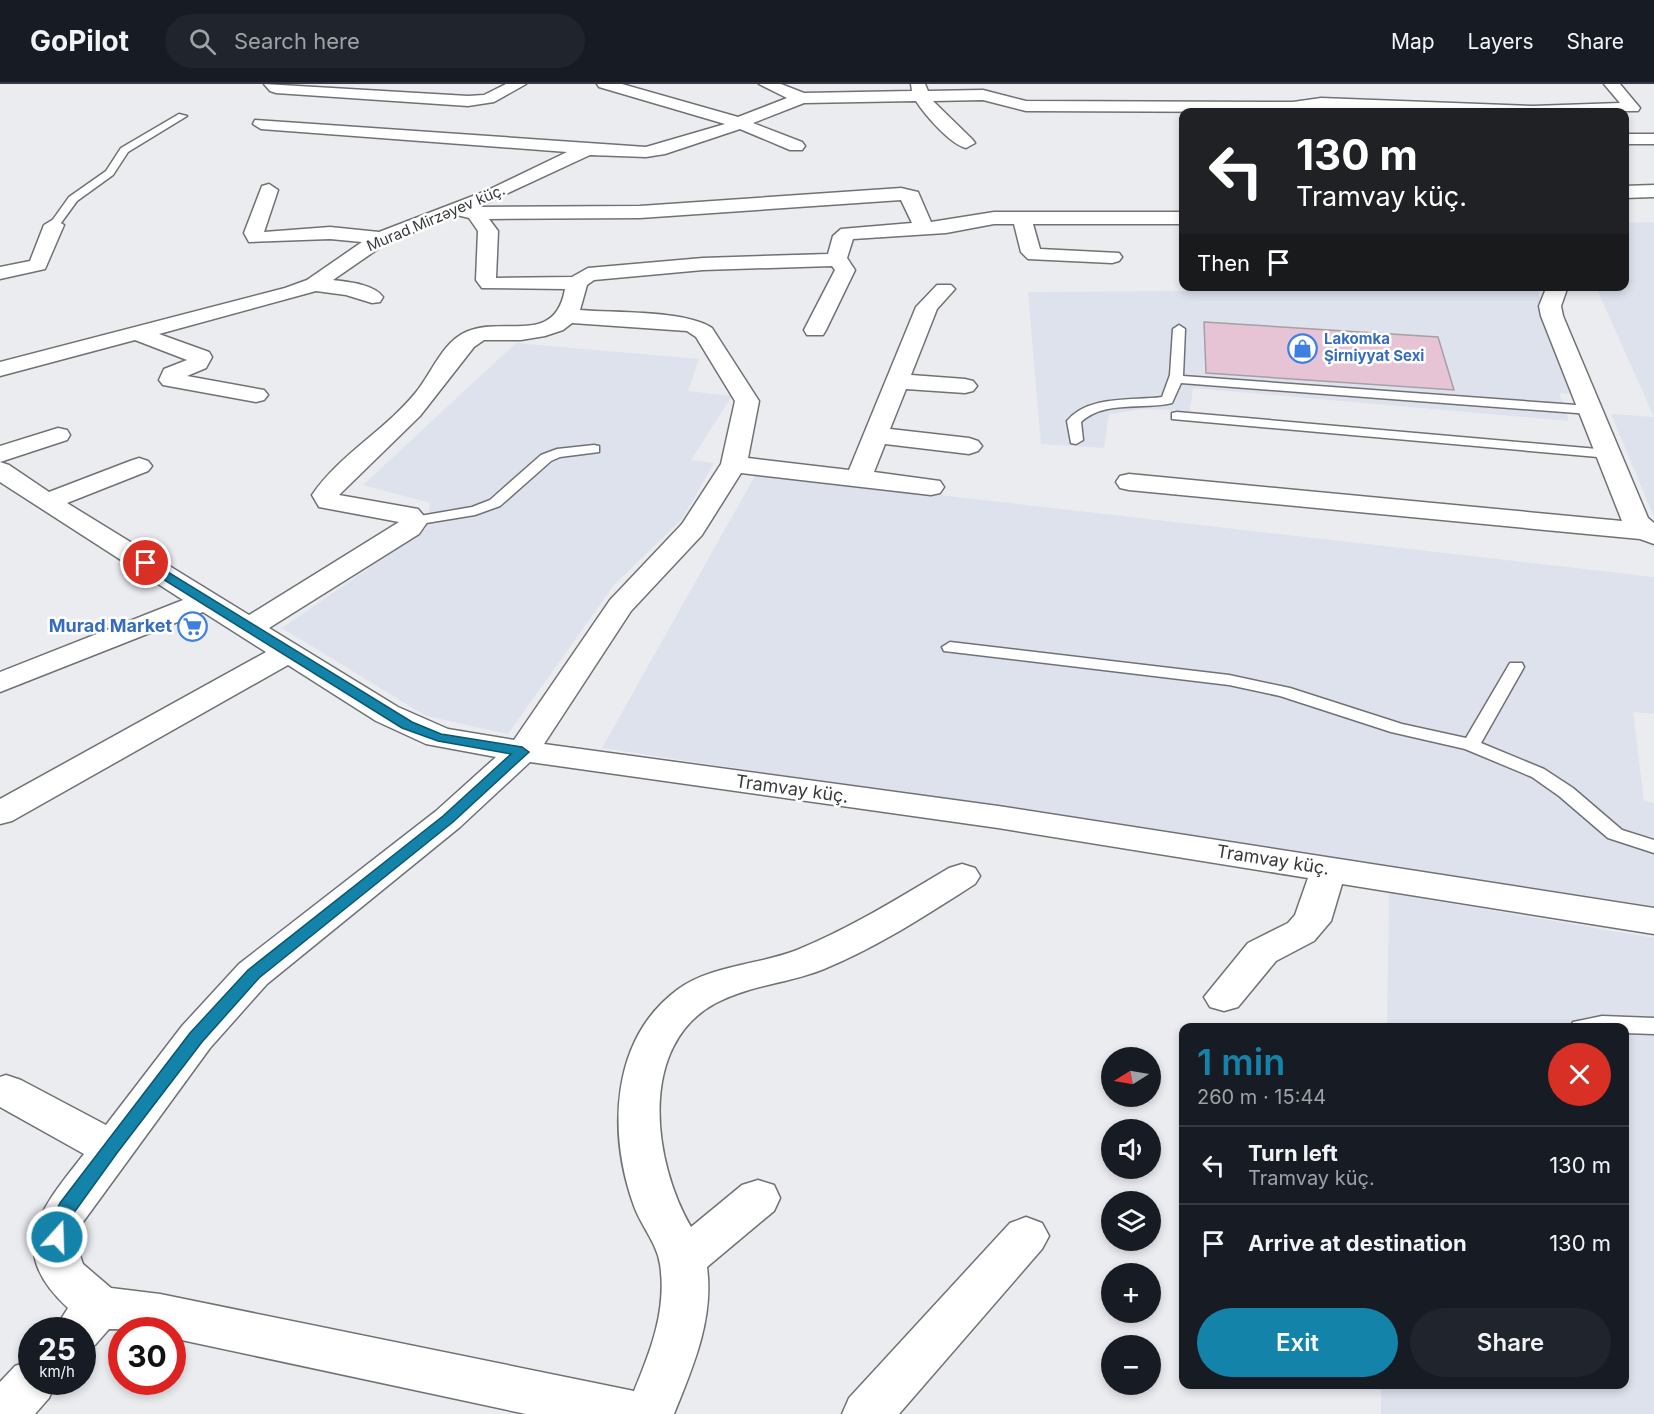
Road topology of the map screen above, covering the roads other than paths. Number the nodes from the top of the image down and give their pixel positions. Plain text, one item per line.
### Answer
1 (272, 84) edge
2 (518, 84) edge
3 (605, 84) edge
4 (767, 84) edge
5 (951, 84) edge
6 (1612, 84) edge
7 (919, 89) edge
8 (1514, 93) dead end
9 (802, 98) junction
10 (1211, 108) edge
11 (1307, 108) edge
12 (1439, 108) edge
13 (1512, 108) edge
14 (1629, 108) edge
15 (182, 116) dead end
16 (739, 123) junction
17 (261, 124) dead end
18 (1629, 139) edge
19 (1654, 139) edge
20 (966, 143) dead end
21 (796, 146) dead end
22 (589, 150) junction
23 (269, 190) dead end
24 (1654, 191) edge
25 (1629, 192) edge
26 (467, 212) junction
27 (1022, 218) junction
28 (1179, 218) edge
29 (54, 225) joint
30 (924, 228) junction
31 (381, 238) junction
32 (1112, 257) dead end
33 (836, 260) junction
34 (0, 273) edge
35 (577, 283) junction
36 (314, 284) junction
37 (944, 289) dead end
38 (1551, 291) edge
39 (372, 297) dead end
40 (228, 310) junction
41 (568, 316) junction
42 (265, 322) dead end
43 (1179, 329) dead end
44 (815, 330) dead end
45 (138, 334) junction
46 (0, 369) edge
47 (1176, 379) junction
48 (898, 381) junction
49 (965, 386) dead end
50 (256, 396) dead end
51 (1590, 410) junction
52 (1177, 416) dead end
53 (58, 435) dead end
54 (876, 435) junction
55 (1076, 440) dead end
56 (969, 446) dead end
57 (594, 449) dead end
58 (0, 454) edge
59 (1609, 454) junction
60 (734, 464) junction
61 (139, 466) dead end
62 (0, 470) edge
63 (858, 479) junction
64 (1129, 482) dead end
65 (931, 487) dead end
66 (46, 502) junction
67 (414, 521) junction
68 (1649, 534) edge
69 (205, 601) junction
70 (250, 627) junction
71 (950, 647) dead end
72 (289, 652) junction
73 (1516, 667) dead end
74 (0, 684) edge
75 (1471, 745) junction
76 (522, 752) junction
77 (0, 813) edge
78 (1654, 847) edge
79 (1329, 869) junction
80 (962, 876) dead end
81 (1654, 921) edge
82 (1224, 997) dead end
83 (1629, 1025) edge
84 (1654, 1026) edge
85 (6, 1091) dead end
86 (111, 1148) junction
87 (758, 1198) dead end
88 (1026, 1236) dead end
89 (683, 1260) junction
90 (87, 1317) edge
91 (96, 1319) edge
92 (20, 1395) edge
93 (3, 1414) edge
94 (633, 1414) edge
95 (649, 1414) edge
96 (867, 1414) edge

1 - 2 street
3 - 16 street
4 - 9 street
5 - 7 street
6 - 14 street
7 - 9 street
7 - 10 street
7 - 20 street
8 - 13 street
9 - 16 street, Murad Mirzəyev küç.
11 - 12 street
15 - 29 lane
16 - 21 street
16 - 22 street, Murad Mirzəyev küç.
17 - 22 street
18 - 19 street
22 - 26 street, Murad Mirzəyev küç.
23 - 31 street
24 - 25 street
26 - 30 street
26 - 31 street, Murad Mirzəyev küç.
26 - 35 street
27 - 28 street
27 - 30 street
27 - 32 street
29 - 34 street
30 - 33 street
31 - 36 street, Murad Mirzəyev küç.
33 - 35 street
33 - 44 street
35 - 41 street
36 - 39 street
36 - 40 street, Murad Mirzəyev küç.
37 - 48 street
38 - 51 street
40 - 42 street
40 - 45 street, Murad Mirzəyev küç.
41 - 60 street
41 - 67 street
43 - 47 lane
45 - 46 street, Murad Mirzəyev küç.
45 - 50 street
47 - 51 lane
47 - 55 lane
48 - 49 street
48 - 54 street
51 - 59 street
52 - 59 lane
53 - 58 street
54 - 56 street
54 - 63 street
57 - 67 lane
59 - 68 street
60 - 63 street
60 - 76 street
61 - 66 street
62 - 66 street, Tramvay küç.
63 - 65 street
64 - 68 street
66 - 69 street, Tramvay küç.
67 - 70 street
69 - 70 street, Tramvay küç.
69 - 74 street
70 - 72 street, Tramvay küç.
71 - 75 lane
72 - 76 street, Tramvay küç.
72 - 77 street
73 - 75 lane
75 - 78 lane
76 - 79 street, Tramvay küç.
76 - 86 street
79 - 81 street, Tramvay küç.
79 - 82 street
80 - 89 street
83 - 84 lane
85 - 86 street
86 - 90 street
87 - 89 street
88 - 96 street
89 - 95 street
91 - 94 street
92 - 93 street

